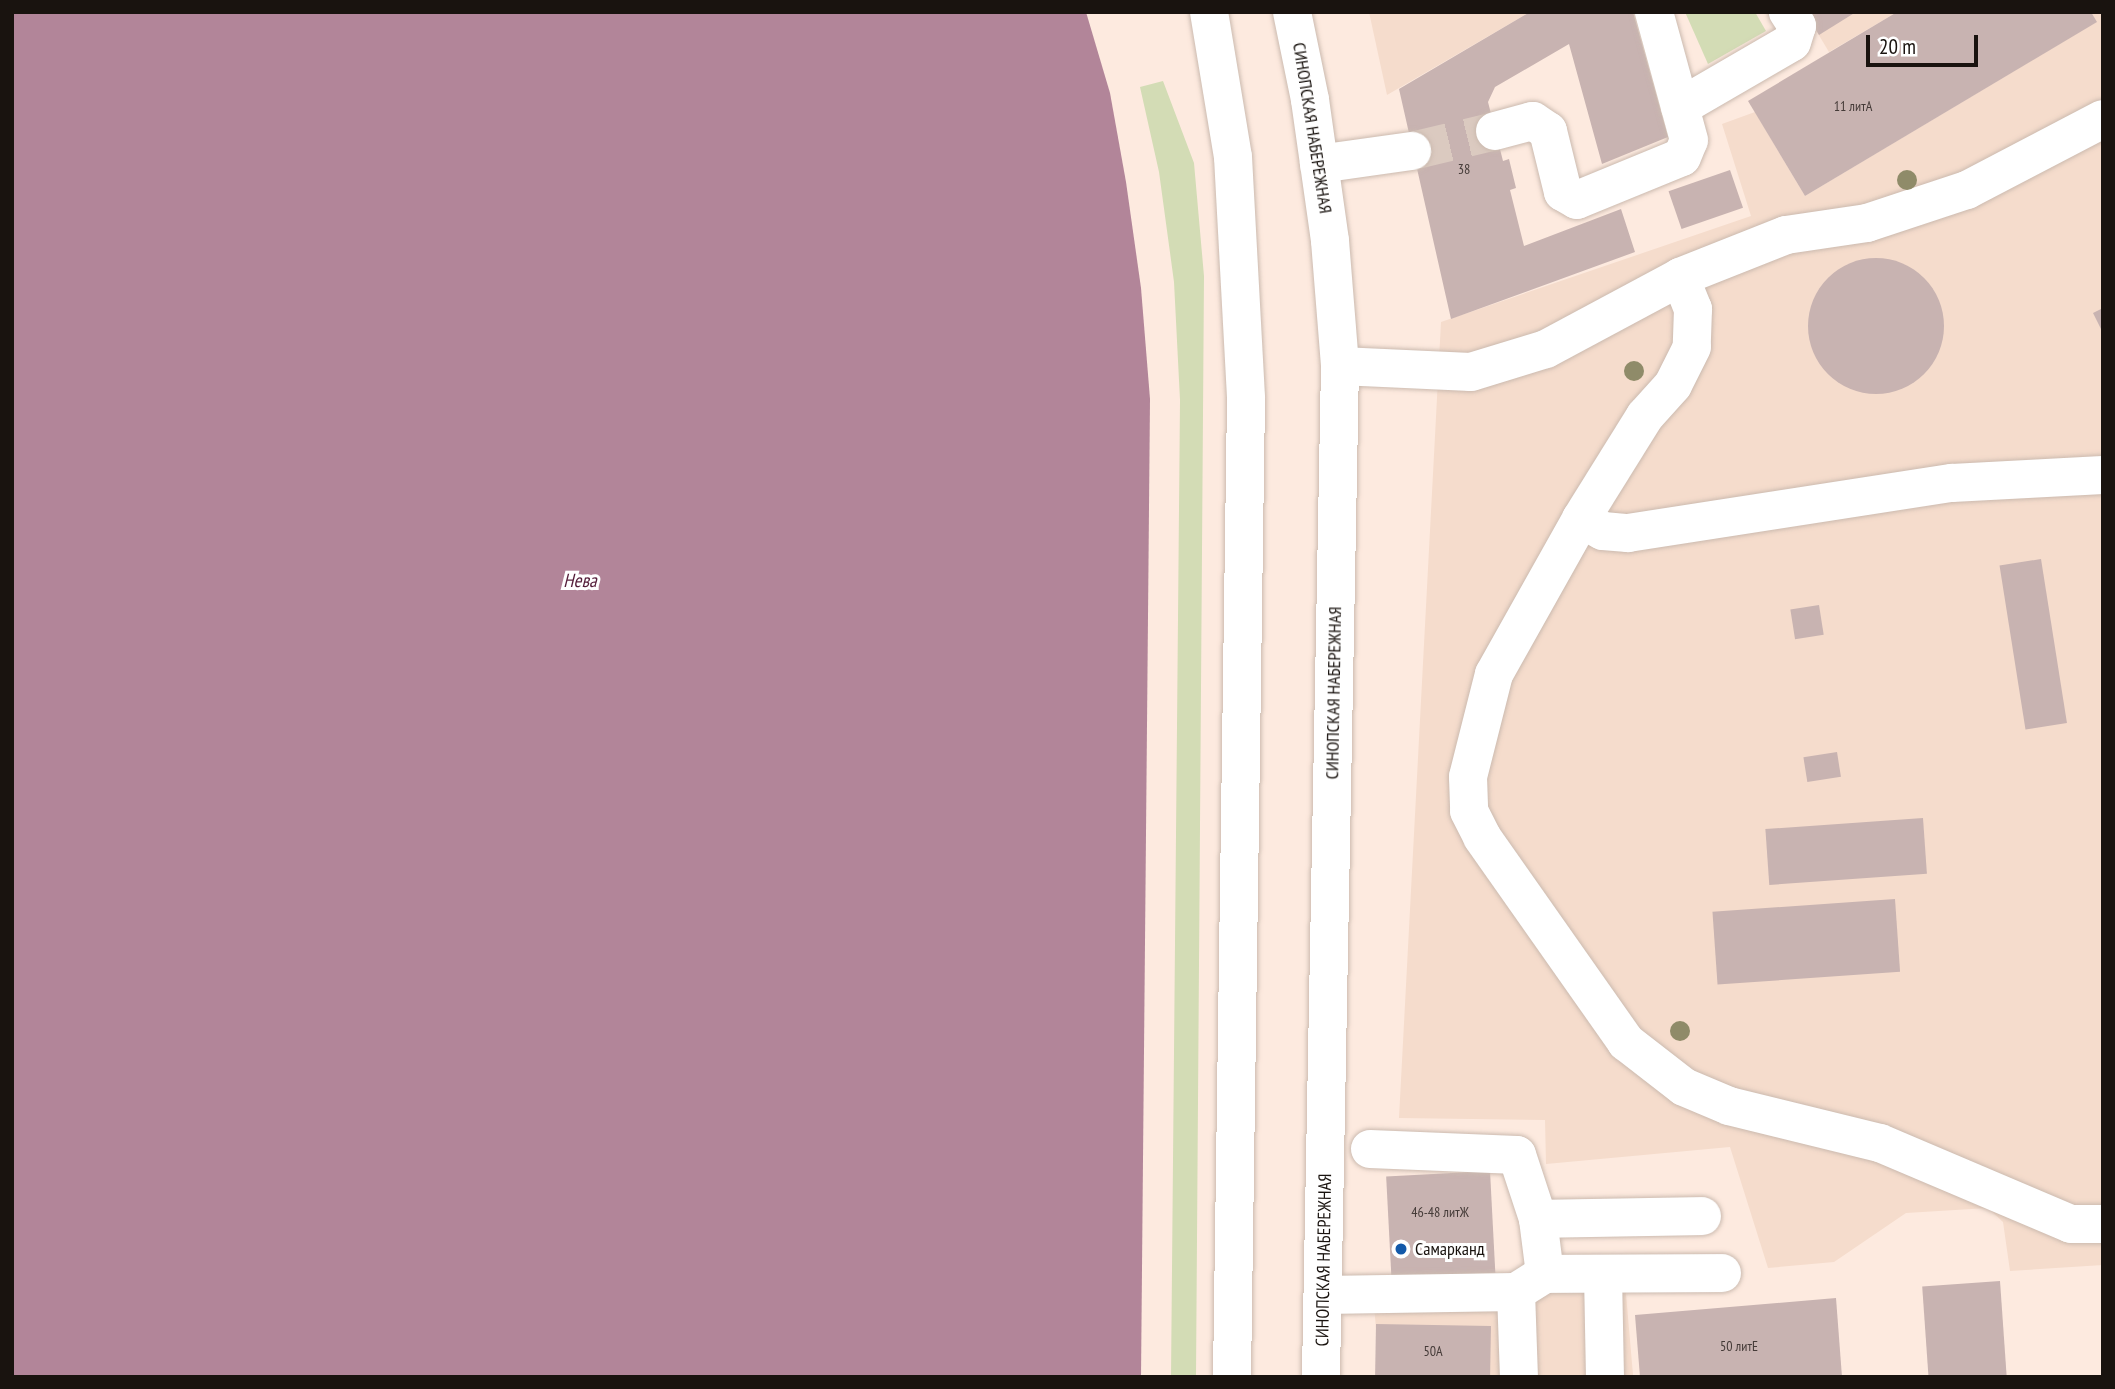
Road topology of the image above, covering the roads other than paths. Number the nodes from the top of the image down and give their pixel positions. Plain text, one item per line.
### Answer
1 (1209, 12) edge
2 (1292, 12) edge
3 (1654, 12) edge
4 (1788, 12) edge
5 (1680, 107) junction
6 (2103, 119) edge
7 (1495, 131) tunnel mouth
8 (1412, 151) tunnel mouth
9 (1319, 164) junction
10 (1680, 277) junction
11 (1340, 366) junction
12 (2103, 475) edge
13 (1581, 519) junction
14 (1370, 1149) dead end
15 (1702, 1216) dead end
16 (1538, 1219) junction
17 (2103, 1224) edge
18 (1603, 1273) junction
19 (1722, 1273) dead end
20 (1531, 1283) junction
21 (1323, 1295) junction
22 (1232, 1377) edge
23 (1321, 1377) edge
24 (1519, 1377) edge
25 (1605, 1377) edge

1 - 22 main road
2 - 9 main road, СИНОПСКАЯ НАБЕРЕЖНАЯ
3 - 5 main road
4 - 5 main road
5 - 7 main road
6 - 10 main road
8 - 9 main road
9 - 11 main road, СИНОПСКАЯ НАБЕРЕЖНАЯ
10 - 11 main road
10 - 13 main road
11 - 21 main road, СИНОПСКАЯ НАБЕРЕЖНАЯ
12 - 13 main road
13 - 17 main road
14 - 16 main road
15 - 16 main road
16 - 20 main road
18 - 19 main road
18 - 20 main road
18 - 25 main road
20 - 21 main road
20 - 24 main road
21 - 23 main road, СИНОПСКАЯ НАБЕРЕЖНАЯ

